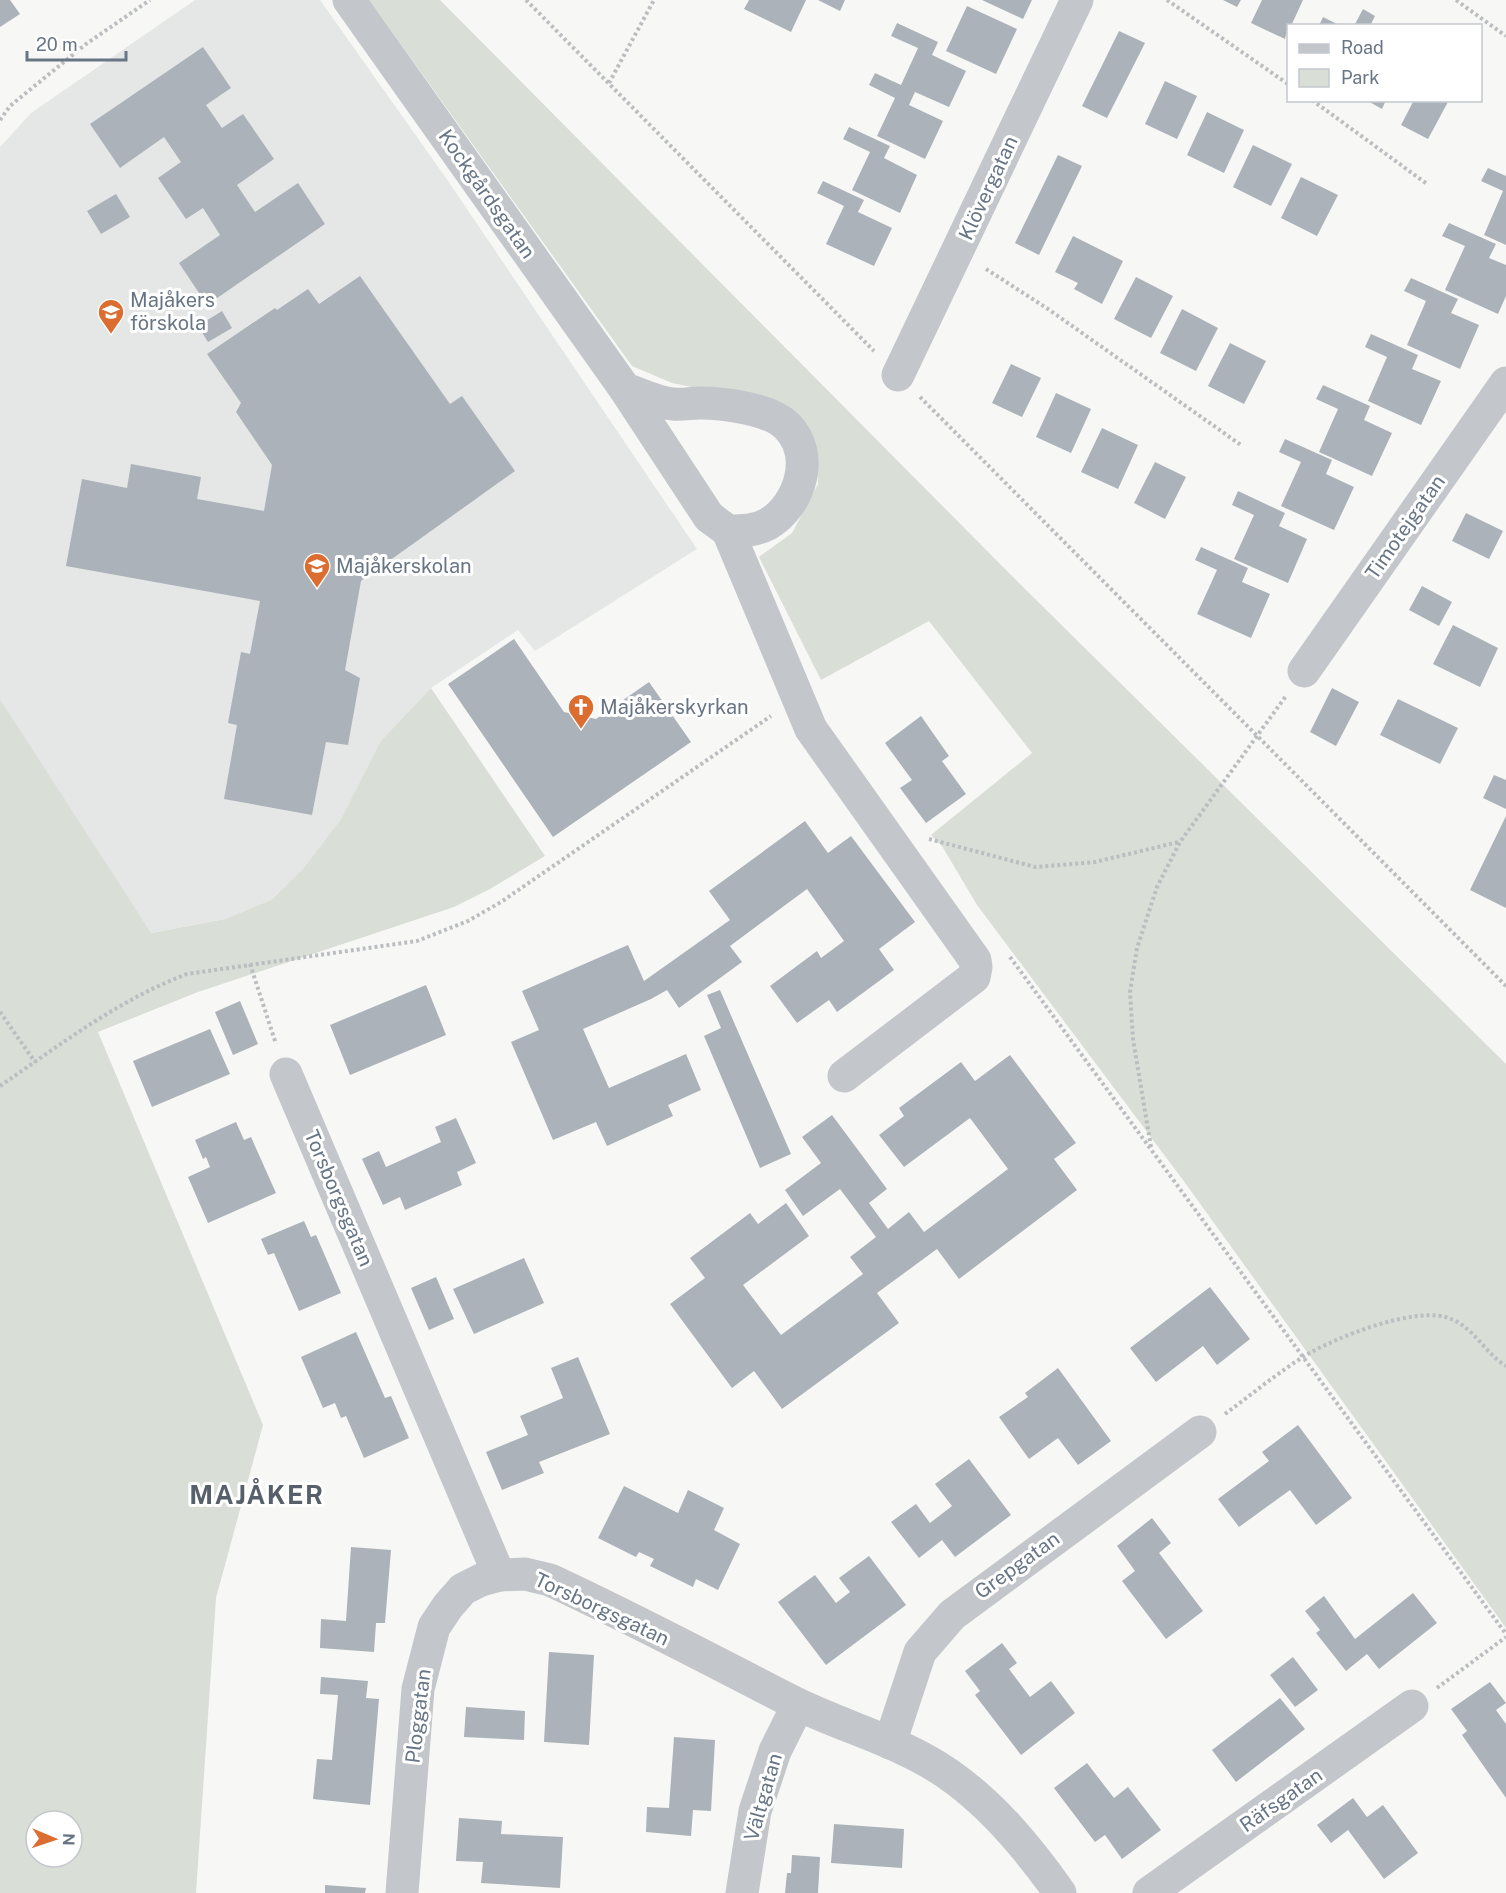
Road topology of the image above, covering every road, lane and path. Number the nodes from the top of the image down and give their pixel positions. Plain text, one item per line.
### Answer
1 (150, 0) edge
2 (349, 0) edge
3 (526, 0) edge
4 (654, 0) edge
5 (1077, 0) edge
6 (1167, 0) edge
7 (1456, 0) edge
8 (1506, 36) edge
9 (609, 83) junction
10 (1287, 83) edge
11 (1315, 102) edge
12 (0, 120) edge
13 (1427, 184) dead end
14 (958, 251) junction
15 (898, 375) junction
16 (1506, 383) edge
17 (625, 389) junction
18 (1241, 445) dead end
19 (728, 531) junction
20 (1304, 671) joint
21 (798, 700) junction
22 (1256, 737) junction
23 (1180, 842) junction
24 (933, 847) dead end
25 (1004, 948) dead end
26 (250, 964) junction
27 (1506, 975) edge
28 (1502, 981) junction
29 (1506, 986) edge
30 (0, 1012) edge
31 (35, 1062) junction
32 (286, 1074) joint
33 (843, 1076) dead end
34 (0, 1086) edge
35 (1151, 1148) junction
36 (1304, 1356) junction
37 (1506, 1366) edge
38 (1200, 1432) joint
39 (499, 1575) junction
40 (1506, 1636) edge
41 (798, 1705) junction
42 (1412, 1706) joint
43 (890, 1743) junction
44 (402, 1893) edge
45 (742, 1893) edge
46 (1060, 1893) edge
47 (1149, 1893) edge

1 - 12 path
2 - 17 street, Kockgårdsgatan
3 - 9 path
4 - 9 path
5 - 14 street, Klövergatan
6 - 10 path
7 - 8 path
9 - 15 path
11 - 13 path
14 - 15 street, Klövergatan
14 - 18 path
15 - 22 path
16 - 20 street, Timotejgatan
17 - 19 street, Kockgårdsgatan
17 - 19 street
19 - 21 street
20 - 22 path
21 - 26 path
21 - 33 street
22 - 23 path
22 - 28 path
23 - 24 path
23 - 35 path
25 - 35 path
26 - 31 path
26 - 32 path
27 - 28 path
28 - 29 path
30 - 31 path
31 - 34 path
32 - 39 street, Torsborgsgatan
35 - 36 path
36 - 37 path
36 - 38 path
36 - 40 path
38 - 43 street, Grepgatan
39 - 41 street, Torsborgsgatan
39 - 44 street, Ploggatan
40 - 42 path
41 - 43 street, Torsborgsgatan
41 - 45 street, Vältgatan
42 - 47 street, Räfsgatan
43 - 46 street, Torsborgsgatan

